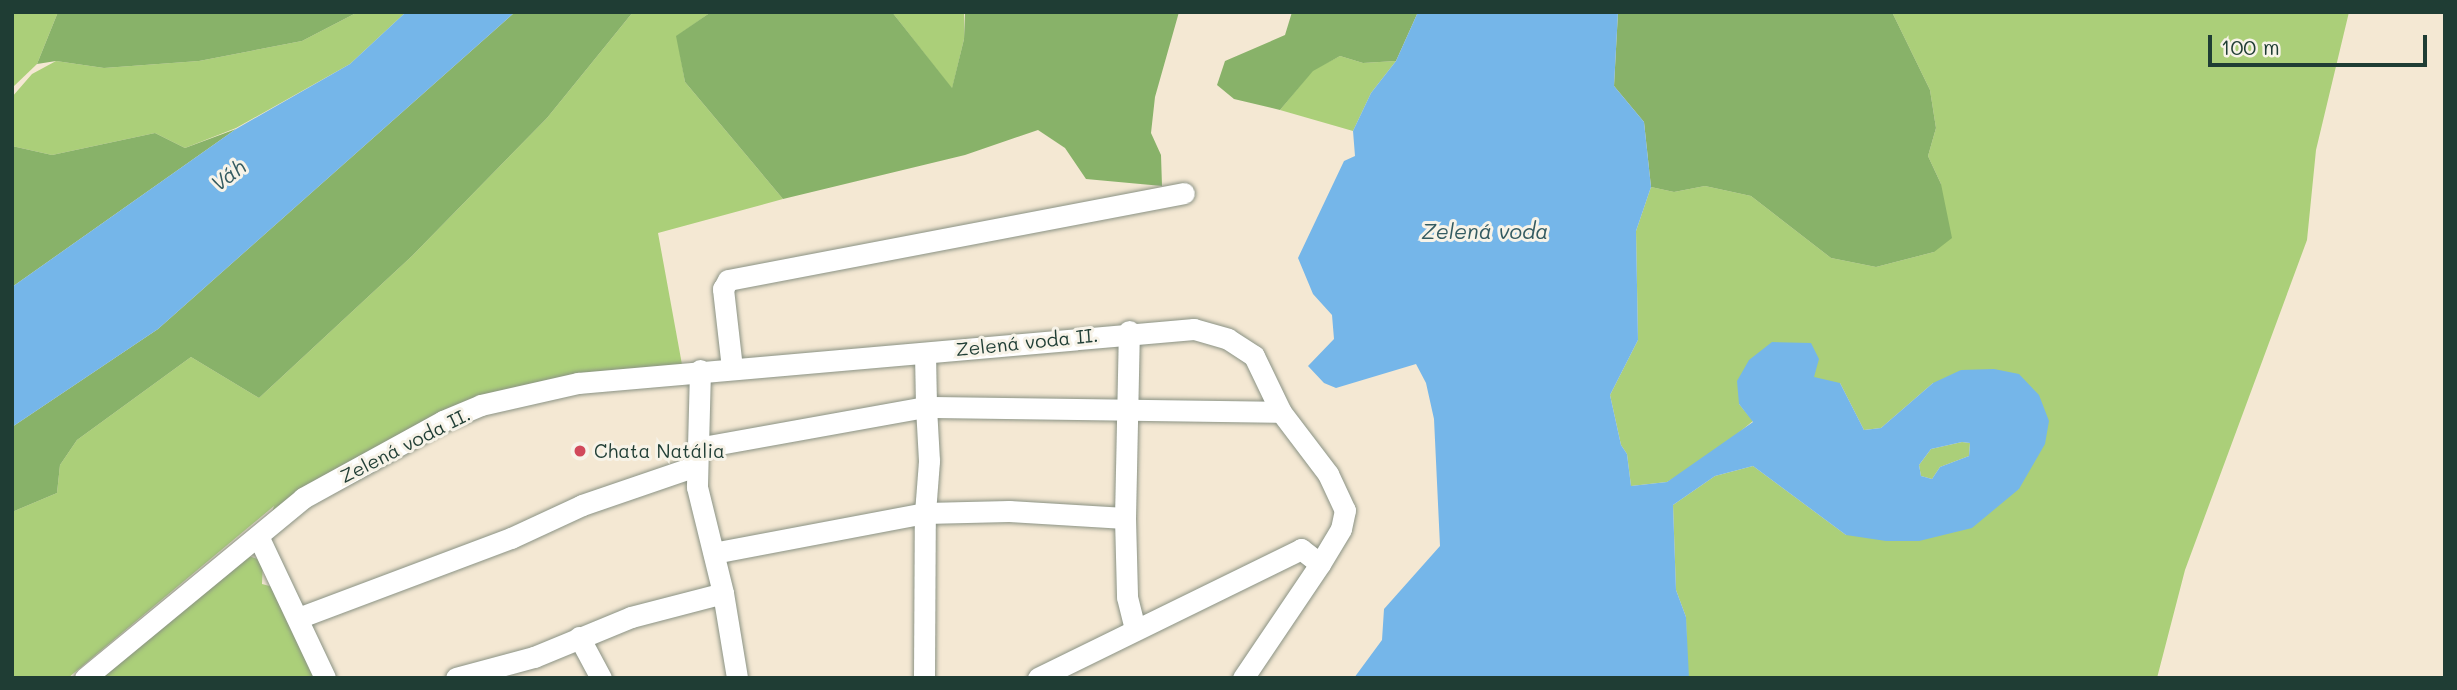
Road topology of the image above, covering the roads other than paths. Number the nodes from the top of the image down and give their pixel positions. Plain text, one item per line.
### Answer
1 (1184, 193) dead end
2 (1129, 331) junction
3 (925, 352) junction
4 (732, 368) junction
5 (700, 370) junction
6 (926, 407) junction
7 (1129, 411) junction
8 (1281, 412) junction
9 (697, 457) junction
10 (925, 513) junction
11 (1125, 518) junction
12 (1341, 528) junction
13 (258, 536) junction
14 (1301, 549) junction
15 (714, 553) junction
16 (1320, 564) junction
17 (723, 593) junction
18 (298, 618) junction
19 (1135, 629) junction
20 (579, 637) junction
21 (1054, 675) edge
22 (85, 678) edge
23 (325, 678) edge
24 (456, 678) edge
25 (601, 678) edge
26 (737, 678) edge
27 (924, 678) edge
28 (1243, 678) edge

1 - 4 street
2 - 3 street, Zelená voda II.
2 - 7 street
2 - 8 street, Zelená voda II.
3 - 4 street, Zelená voda II.
3 - 6 street
4 - 5 street, Zelená voda II.
5 - 9 street
5 - 13 street, Zelená voda II.
6 - 7 street
6 - 9 street
6 - 10 street
7 - 8 street
7 - 11 street
8 - 12 street, Zelená voda II.
9 - 15 street
9 - 18 street
10 - 11 street
10 - 15 street
10 - 27 street
11 - 19 street
12 - 14 street
12 - 16 street
13 - 18 street
13 - 22 street, Zelená voda II.
14 - 16 street
14 - 19 street
15 - 17 street
16 - 28 street
17 - 20 street
17 - 26 street
18 - 23 street
19 - 21 street
20 - 24 street
20 - 25 street

